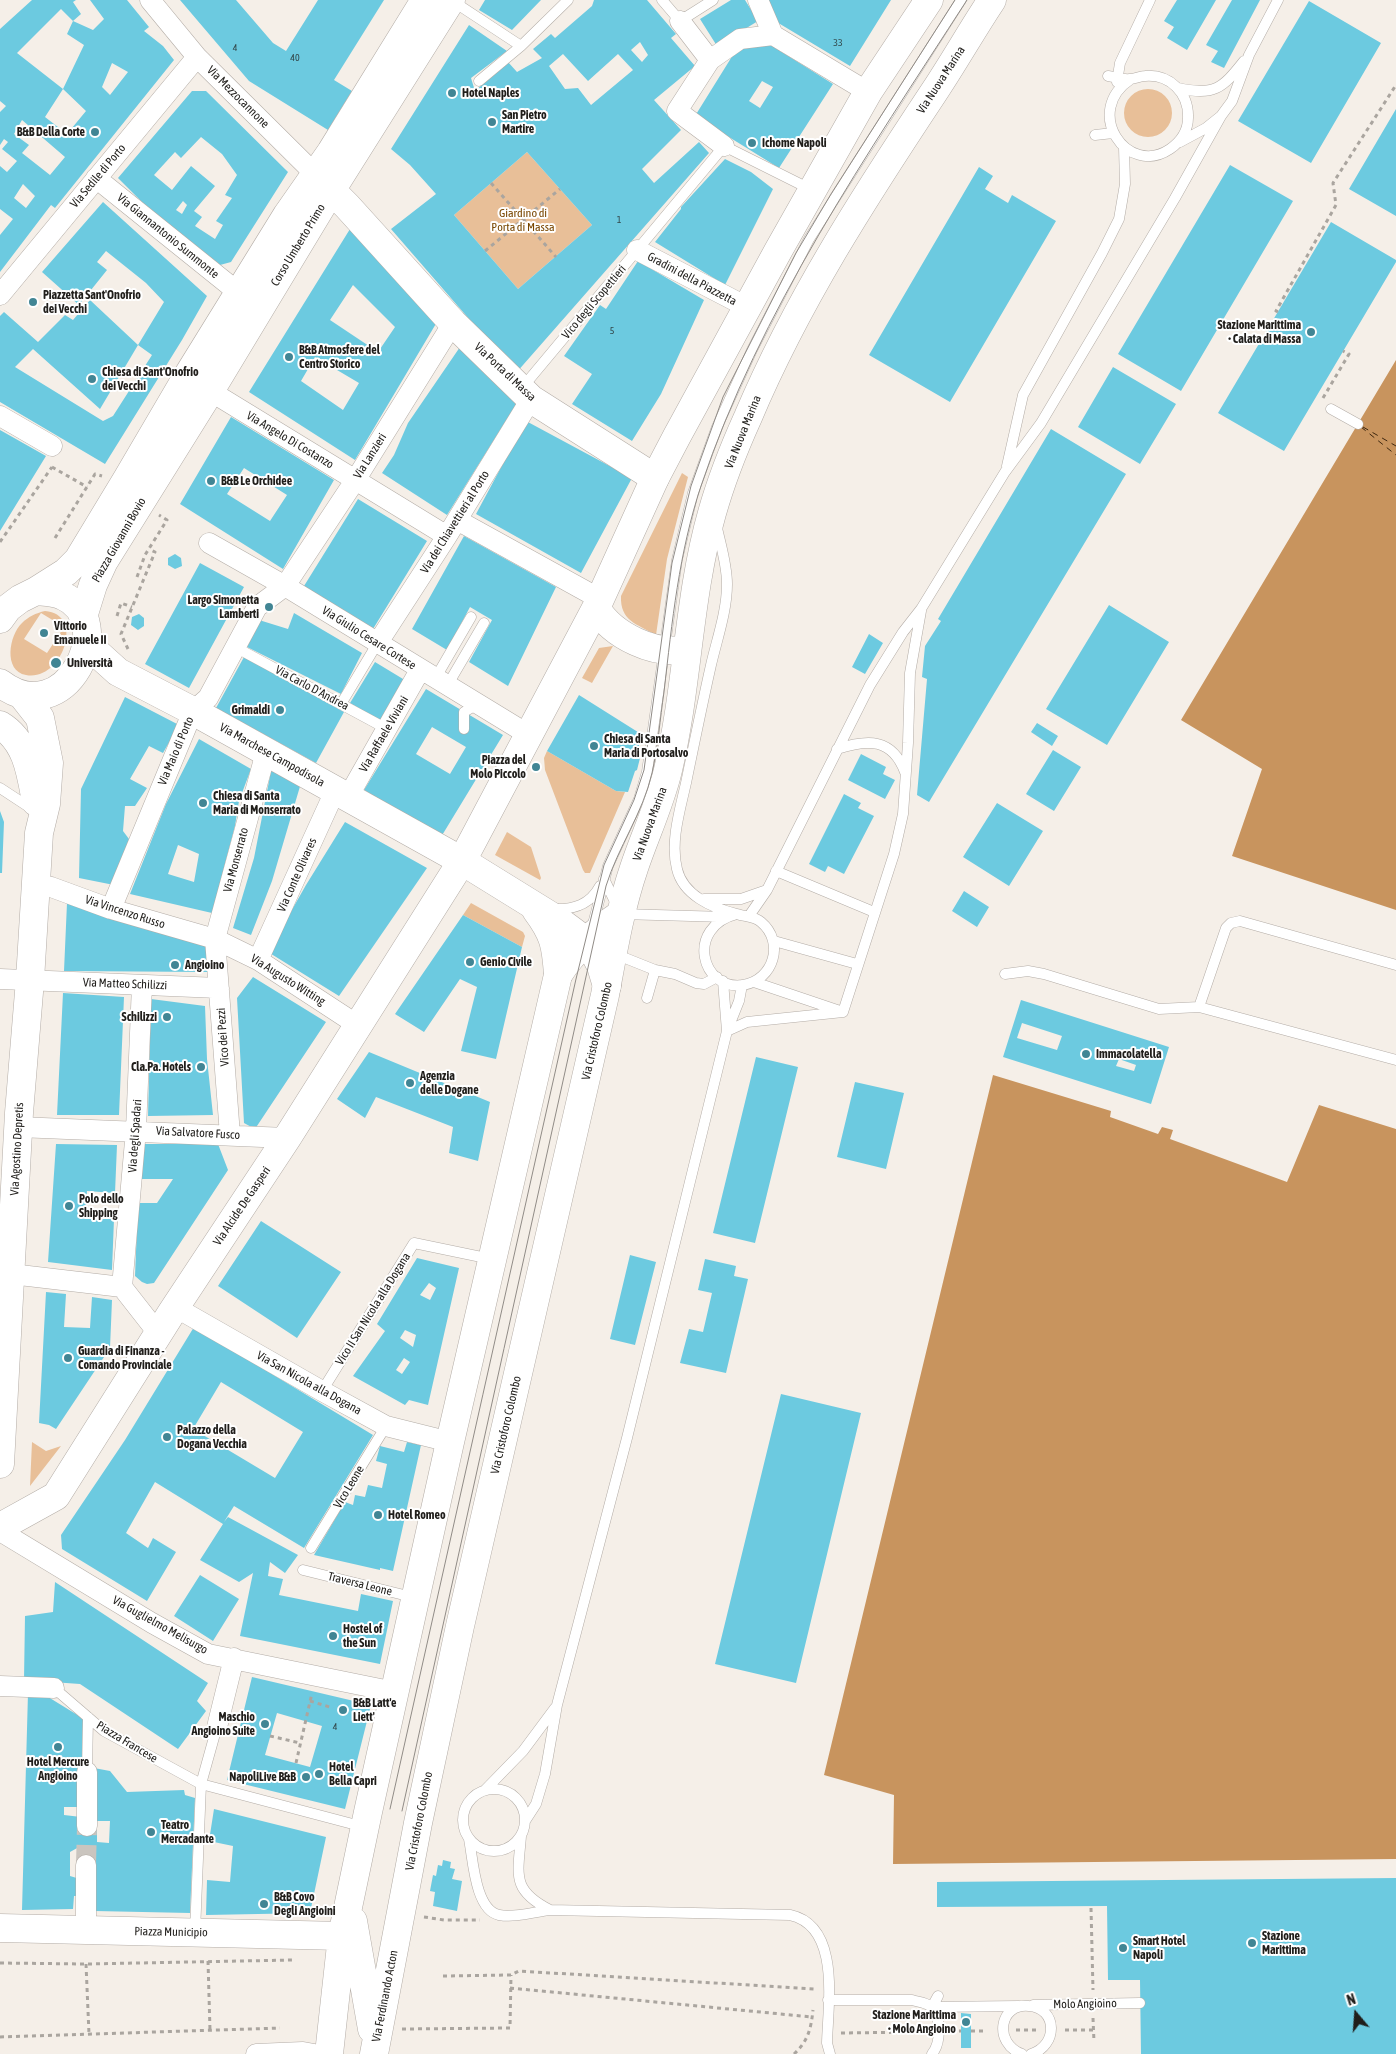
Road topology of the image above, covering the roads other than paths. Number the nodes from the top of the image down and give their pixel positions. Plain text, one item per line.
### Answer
1 (150, 0) edge
2 (425, 0) edge
3 (451, 0) edge
4 (568, 0) edge
5 (662, 0) edge
6 (713, 0) edge
7 (758, 0) edge
8 (929, 0) edge
9 (961, 0) edge
10 (992, 0) edge
11 (1150, 0) edge
12 (1278, 0) edge
13 (680, 22) junction
14 (773, 35) junction
15 (521, 46) junction
16 (1249, 55) junction
17 (197, 57) junction
18 (710, 60) junction
19 (1112, 77) junction
20 (1131, 79) junction
21 (479, 81) dead end
22 (1178, 88) junction
23 (1117, 90) junction
24 (868, 92) junction
25 (1222, 116) junction
26 (1112, 133) junction
27 (1095, 134) dead end
28 (1176, 145) junction
29 (724, 146) junction
30 (1124, 147) junction
31 (96, 178) junction
32 (323, 181) junction
33 (813, 191) junction
34 (637, 250) junction
35 (239, 293) junction
36 (0, 295) edge
37 (747, 308) junction
38 (453, 323) junction
39 (210, 391) junction
40 (526, 394) junction
41 (1331, 409) road end
42 (0, 416) edge
43 (1358, 424) dead end
44 (52, 446) road end
45 (1005, 472) junction
46 (655, 478) junction
47 (356, 479) junction
48 (134, 489) junction
49 (712, 510) junction
50 (452, 528) junction
51 (209, 543) dead end
52 (285, 586) junction
53 (36, 592) junction
54 (598, 604) junction
55 (921, 609) junction
56 (83, 617) junction
57 (471, 617) dead end
58 (0, 619) edge
59 (484, 623) dead end
60 (87, 644) junction
61 (377, 644) junction
62 (235, 647) junction
63 (676, 650) junction
64 (434, 678) junction
65 (7, 692) edge
66 (341, 704) junction
67 (478, 704) junction
68 (193, 711) junction
69 (0, 725) edge
70 (387, 729) junction
71 (464, 729) dead end
72 (529, 734) junction
73 (837, 749) junction
74 (266, 752) junction
75 (906, 775) junction
76 (0, 788) edge
77 (341, 794) junction
78 (38, 823) junction
79 (462, 861) junction
80 (776, 871) junction
81 (604, 879) junction
82 (35, 884) junction
83 (767, 890) junction
84 (697, 898) junction
85 (532, 905) junction
86 (111, 908) junction
87 (874, 912) junction
88 (621, 914) junction
89 (737, 914) junction
90 (749, 916) junction
91 (726, 917) junction
92 (588, 939) junction
93 (215, 940) junction
94 (774, 941) junction
95 (614, 953) junction
96 (258, 960) junction
97 (857, 964) junction
98 (1396, 965) edge
99 (655, 970) junction
100 (1004, 974) dead end
101 (558, 975) junction
102 (0, 979) edge
103 (720, 979) junction
104 (30, 980) junction
105 (754, 982) junction
106 (142, 985) junction
107 (742, 985) junction
108 (607, 986) junction
109 (219, 988) junction
110 (647, 998) dead end
111 (1199, 1007) junction
112 (843, 1012) junction
113 (359, 1026) junction
114 (728, 1031) junction
115 (1396, 1060) edge
116 (18, 1127) junction
117 (136, 1130) junction
118 (230, 1135) junction
119 (287, 1138) junction
120 (492, 1259) junction
121 (7, 1280) edge
122 (122, 1287) junction
123 (174, 1307) junction
124 (158, 1333) junction
125 (2, 1391) edge
126 (322, 1391) junction
127 (386, 1426) junction
128 (450, 1442) junction
129 (0, 1464) edge
130 (0, 1527) edge
131 (0, 1531) edge
132 (311, 1548) dead end
133 (303, 1570) dead end
134 (416, 1598) junction
135 (234, 1658) junction
136 (0, 1686) edge
137 (54, 1688) joint
138 (395, 1692) junction
139 (557, 1705) junction
140 (88, 1717) junction
141 (218, 1723) joint
142 (87, 1772) joint
143 (201, 1784) junction
144 (485, 1790) junction
145 (526, 1821) junction
146 (87, 1826) tunnel mouth
147 (365, 1828) junction
148 (521, 1836) junction
149 (469, 1839) junction
150 (86, 1864) tunnel mouth
151 (350, 1899) junction
152 (550, 1910) junction
153 (0, 1928) edge
154 (86, 1930) junction
155 (195, 1933) junction
156 (342, 1936) junction
157 (396, 1937) joint
158 (938, 1996) dead end
159 (828, 2000) junction
160 (1140, 2004) dead end
161 (1026, 2006) junction
162 (932, 2007) junction
163 (828, 2043) junction
164 (374, 2051) edge
165 (256, 2054) edge
166 (314, 2054) edge
167 (329, 2054) edge
168 (824, 2054) edge
169 (830, 2054) edge
170 (932, 2054) edge
171 (1022, 2054) edge
172 (1032, 2054) edge

1 - 17 street, Via Mezzocannone
2 - 32 main road, Corso Umberto Primo
3 - 15 lane
3 - 32 main road, Corso Umberto Primo
4 - 15 lane
5 - 13 lane
6 - 13 lane
7 - 14 street
8 - 24 main road
9 - 63 lane
10 - 49 main road, Via Nuova Marina
11 - 19 lane
12 - 16 lane
13 - 18 street
14 - 18 street
14 - 24 street
15 - 21 lane
16 - 22 lane
16 - 25 lane
17 - 31 street, Via Sedile di Porto
17 - 32 street, Via Mezzocannone
18 - 29 street
19 - 20 lane
19 - 23 lane
20 - 22 lane
20 - 23 lane
22 - 28 lane
23 - 26 lane
24 - 33 main road
25 - 28 lane
25 - 45 lane
26 - 27 lane
26 - 30 lane
28 - 30 lane
29 - 33 lane
29 - 34 lane, Vico degli Scopettieri
30 - 45 lane
31 - 35 street, Via Giannantonio Summonte
31 - 36 street, Via Sedile di Porto
32 - 35 main road, Corso Umberto Primo
32 - 38 main road, Via Porta di Massa
32 - 39 main road, Corso Umberto Primo
33 - 37 main road
34 - 37 street, Gradini della Piazzetta
34 - 40 lane, Vico degli Scopettieri
35 - 48 main road, Corso Umberto Primo
37 - 46 main road
38 - 40 main road, Via Porta di Massa
38 - 47 street, Via Lanzieri
39 - 47 street, Via Angelo Di Costanzo
39 - 48 main road, Corso Umberto Primo
40 - 46 main road, Via Porta di Massa
40 - 50 street, Via dei Chiavettieri al Porto
41 - 43 lane
42 - 44 street
45 - 55 lane
46 - 54 main road
47 - 50 street, Via Angelo Di Costanzo
47 - 52 street, Via Lanzieri
48 - 53 main road, Piazza Giovanni Bovio
48 - 56 main road, Piazza Giovanni Bovio
49 - 63 main road, Via Nuova Marina
49 - 84 lane
50 - 54 street, Via Angelo Di Costanzo
50 - 61 street, Via dei Chiavettieri al Porto
51 - 52 street, Via Giulio Cesare Cortese
52 - 61 street, Via Giulio Cesare Cortese
52 - 62 street, Via Maio di Porto
53 - 56 main road
53 - 58 main road, Piazza Giovanni Bovio
54 - 63 main road
54 - 72 main road
55 - 73 lane
55 - 75 lane
56 - 60 main road, Piazza Giovanni Bovio
57 - 64 lane
59 - 64 lane
60 - 65 main road, Piazza Giovanni Bovio
60 - 68 main road, Via Marchese Campodisola
61 - 64 street, Via Giulio Cesare Cortese
61 - 66 lane
62 - 66 lane, Via Carlo D'Andrea
62 - 68 street, Via Maio di Porto
63 - 81 lane
63 - 88 main road, Via Nuova Marina
64 - 67 street, Via Giulio Cesare Cortese
64 - 70 street, Via Raffaele Viviani
65 - 78 main road, Piazza Giovanni Bovio
66 - 70 lane, Via Carlo D'Andrea
67 - 71 lane
67 - 72 street, Via Giulio Cesare Cortese
68 - 74 main road, Via Marchese Campodisola
68 - 86 street, Via Maio di Porto
69 - 78 main road
70 - 77 street, Via Raffaele Viviani
72 - 79 main road
73 - 75 lane
73 - 80 lane
74 - 77 main road, Via Marchese Campodisola
74 - 93 street, Via Monserrato
75 - 87 lane
76 - 78 lane
77 - 79 main road, Via Marchese Campodisola
77 - 96 street, Via Conte Olivares
78 - 82 main road, Via Agostino Depretis
79 - 85 main road, Via Marchese Campodisola
79 - 113 main road, Via Alcide De Gasperi
80 - 83 lane
80 - 87 lane
81 - 85 lane
81 - 88 lane
81 - 92 lane
82 - 86 street, Via Vincenzo Russo
82 - 104 main road, Via Agostino Depretis
83 - 84 lane
83 - 90 lane
84 - 89 lane
85 - 92 main road, Via Marchese Campodisola
85 - 101 main road
86 - 93 street, Via Vincenzo Russo
87 - 97 lane
88 - 91 lane
88 - 92 main road
88 - 95 main road, Via Cristoforo Colombo
89 - 90 lane
89 - 91 lane
90 - 94 lane
91 - 103 lane
92 - 101 main road
92 - 108 main road
93 - 96 street, Via Augusto Witting
93 - 109 street, Vico dei Pezzi
94 - 97 lane
94 - 105 lane
95 - 99 lane
95 - 108 main road, Via Cristoforo Colombo
96 - 113 street, Via Augusto Witting
97 - 112 lane
98 - 111 lane
99 - 103 lane
99 - 110 lane
100 - 111 lane
101 - 120 main road
102 - 104 street, Via Matteo Schilizzi
103 - 107 lane
103 - 114 lane
104 - 106 street, Via Matteo Schilizzi
104 - 116 main road, Via Agostino Depretis
105 - 107 lane
105 - 112 lane
106 - 109 street, Via Matteo Schilizzi
106 - 117 street, Via degli Spadari
107 - 114 lane
108 - 157 main road, Via Cristoforo Colombo
109 - 118 street, Vico dei Pezzi
111 - 115 lane
112 - 114 lane
113 - 119 main road, Via Alcide De Gasperi
114 - 139 lane
116 - 117 street, Via Salvatore Fusco
116 - 121 main road, Via Agostino Depretis
117 - 118 street, Via Salvatore Fusco
117 - 122 street, Via degli Spadari
118 - 119 street, Via Salvatore Fusco
119 - 123 main road, Via Alcide De Gasperi
120 - 126 lane, Vico II San Nicola alla Dogana
120 - 128 main road
121 - 122 street
121 - 125 main road, Via Agostino Depretis
122 - 124 street
123 - 124 main road, Via Alcide De Gasperi
123 - 126 street, Via San Nicola alla Dogana
124 - 130 main road, Via Alcide De Gasperi
125 - 129 main road, Via Agostino Depretis
126 - 127 street, Via San Nicola alla Dogana
127 - 128 street, Via San Nicola alla Dogana
127 - 132 lane, Vico Leone
128 - 134 main road
131 - 135 street, Via Guglielmo Melisurgo
133 - 134 lane, Traversa Leone
134 - 138 main road
135 - 138 street, Via Guglielmo Melisurgo
135 - 141 street
136 - 137 street, Piazza Francese
137 - 140 lane, Piazza Francese
138 - 147 main road
139 - 144 lane
139 - 145 lane
140 - 142 lane
140 - 143 lane, Piazza Francese
141 - 143 lane
142 - 146 street
143 - 147 lane, Piazza Francese
143 - 155 lane
144 - 145 lane
144 - 149 lane
145 - 148 lane
147 - 151 main road
148 - 149 lane
148 - 152 lane
149 - 152 lane
150 - 154 street
151 - 156 main road
151 - 164 main road
152 - 159 lane
153 - 154 main road, Piazza Municipio
154 - 155 main road, Piazza Municipio
155 - 156 main road, Piazza Municipio
156 - 167 main road
157 - 164 main road, Via Ferdinando Acton
158 - 162 lane
159 - 162 lane, Molo Angioino
159 - 163 lane
160 - 161 lane, Molo Angioino
161 - 162 lane, Molo Angioino
161 - 171 lane
161 - 172 lane
162 - 170 lane
163 - 168 lane
163 - 169 lane
165 - 166 street

